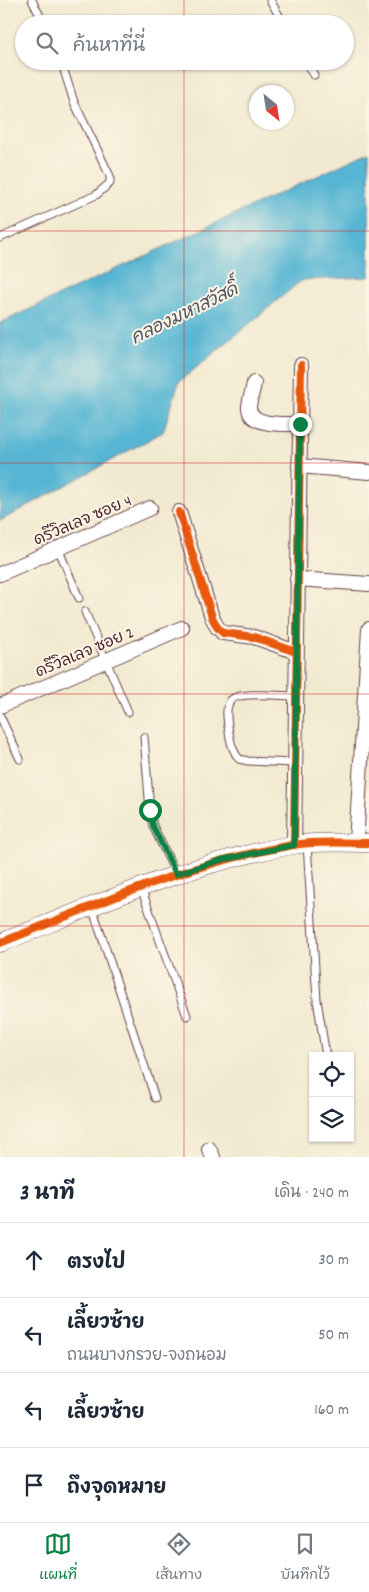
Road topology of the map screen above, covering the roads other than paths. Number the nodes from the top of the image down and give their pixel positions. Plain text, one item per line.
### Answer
1 (32, 0) edge
2 (270, 0) edge
3 (40, 15) edge
4 (279, 15) edge
5 (64, 70) edge
6 (311, 70) edge
7 (314, 75) dead end
8 (0, 238) edge
9 (301, 365) dead end
10 (254, 383) dead end
11 (300, 424) junction
12 (299, 466) junction
13 (369, 472) edge
14 (150, 508) dead end
15 (179, 512) dead end
16 (58, 548) junction
17 (0, 574) edge
18 (297, 579) junction
19 (369, 584) edge
20 (79, 598) dead end
21 (85, 612) dead end
22 (182, 628) dead end
23 (369, 630) edge
24 (296, 652) junction
25 (105, 660) junction
26 (295, 696) junction
27 (0, 706) edge
28 (128, 712) dead end
29 (0, 716) edge
30 (144, 737) dead end
31 (20, 759) dead end
32 (294, 763) junction
33 (362, 843) edge
34 (300, 844) junction
35 (176, 874) junction
36 (140, 887) junction
37 (92, 907) junction
38 (0, 943) edge
39 (187, 1016) dead end
40 (325, 1052) edge
41 (155, 1098) dead end

1 - 3 lane
2 - 4 lane
5 - 8 lane
6 - 7 lane
9 - 11 street
10 - 11 street
11 - 12 street
12 - 13 street
12 - 18 street
14 - 16 street, ดรีวิลเลจ ซอย 4
15 - 24 street
16 - 17 street, ดรีวิลเลจ ซอย 4
16 - 20 lane
18 - 19 street
18 - 24 street
21 - 25 lane
22 - 25 street, ดรีวิลเลจ ซอย 2
23 - 33 street
24 - 26 street
25 - 27 street, ดรีวิลเลจ ซอย 2
25 - 28 lane
26 - 32 street
26 - 32 lane
29 - 31 lane
30 - 35 lane
32 - 34 street
33 - 34 street
34 - 35 street
34 - 40 lane
35 - 36 street
36 - 37 street
36 - 39 lane
37 - 38 street
37 - 41 lane

